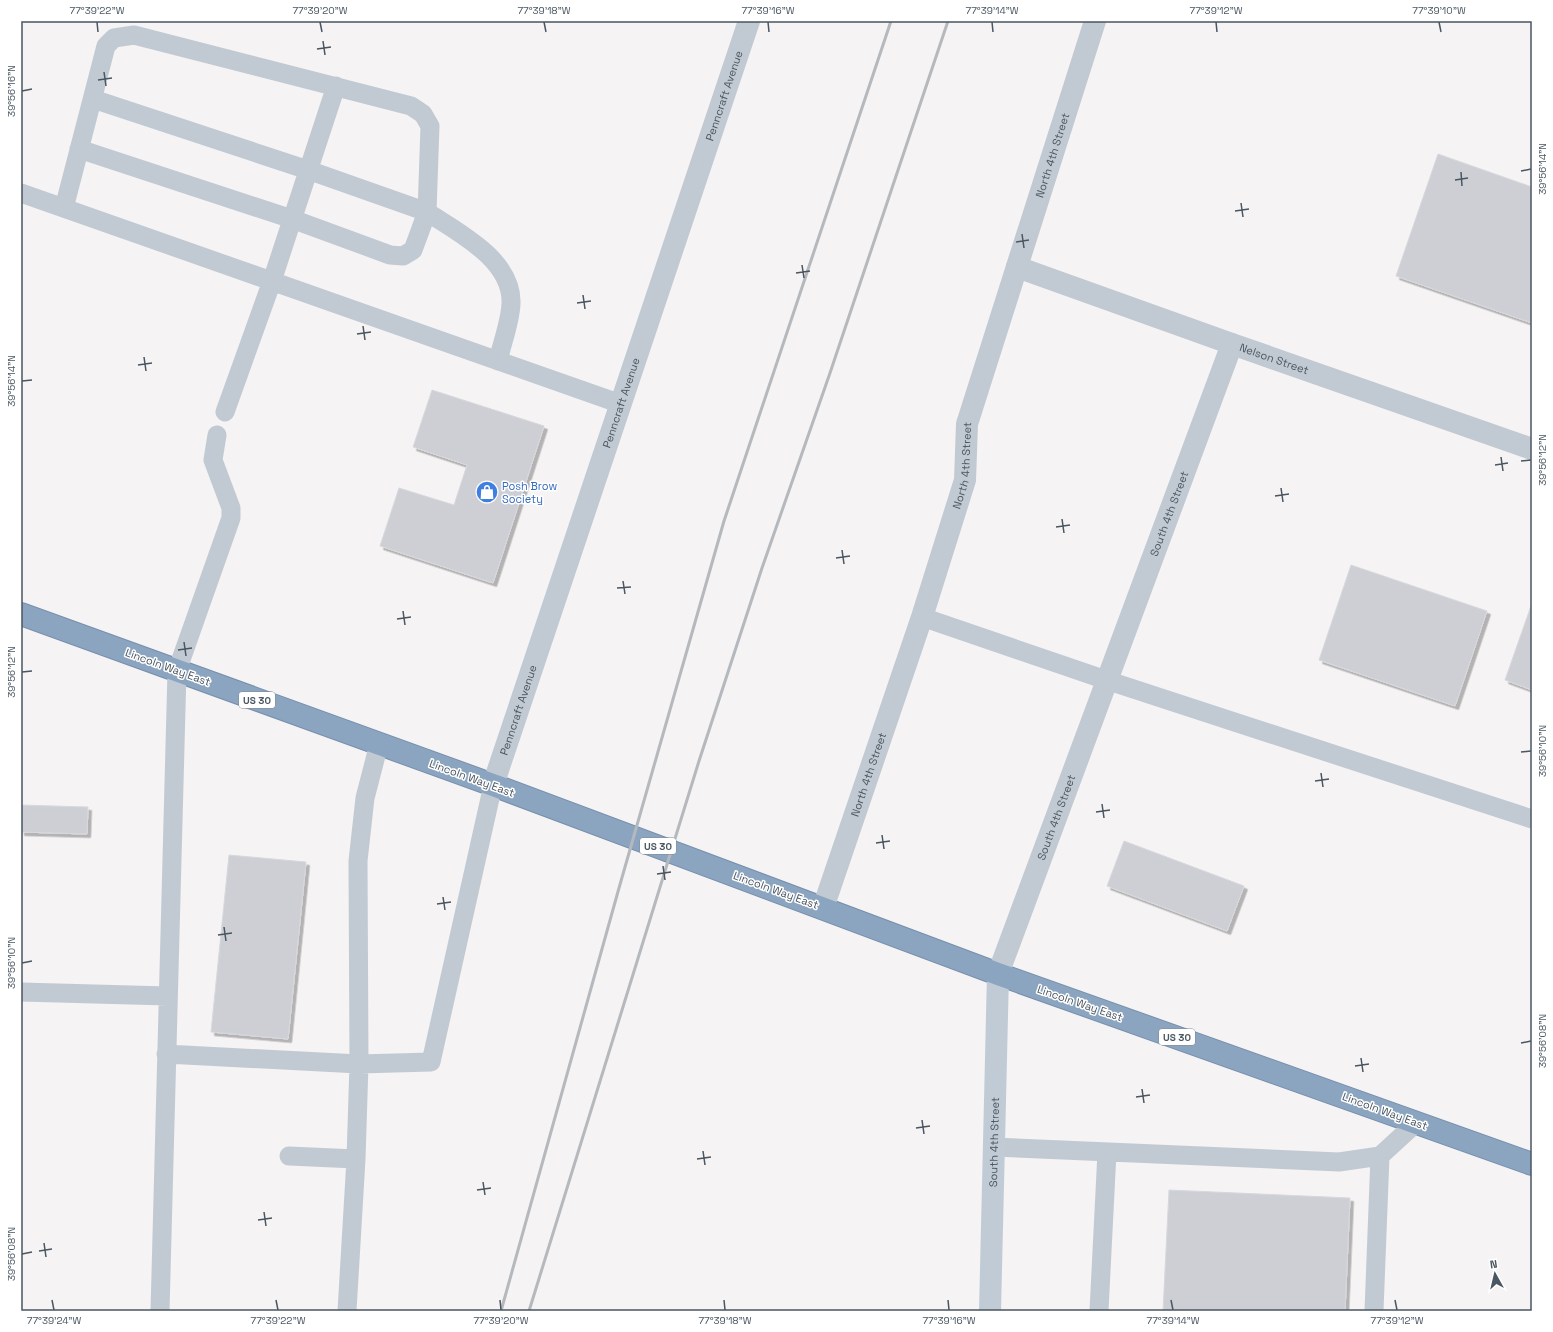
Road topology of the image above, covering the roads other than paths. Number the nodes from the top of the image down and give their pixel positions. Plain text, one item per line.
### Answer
1 (749, 21) edge
2 (1095, 21) edge
3 (336, 86) junction
4 (93, 99) junction
5 (79, 149) junction
6 (308, 170) junction
7 (21, 192) edge
8 (64, 208) junction
9 (427, 212) junction
10 (292, 219) junction
11 (1017, 267) junction
12 (272, 281) junction
13 (1232, 344) junction
14 (498, 361) junction
15 (621, 404) junction
16 (225, 412) dead end
17 (217, 435) dead end
18 (1532, 449) edge
19 (21, 614) edge
20 (922, 617) junction
21 (177, 670) junction
22 (1106, 680) junction
23 (379, 744) junction
24 (493, 785) junction
25 (1532, 819) edge
26 (823, 908) junction
27 (998, 974) junction
28 (21, 992) edge
29 (168, 996) junction
30 (166, 1054) junction
31 (359, 1064) junction
32 (1417, 1122) junction
33 (993, 1147) junction
34 (1107, 1152) junction
35 (289, 1156) dead end
36 (1380, 1156) junction
37 (356, 1159) junction
38 (1532, 1164) edge
39 (160, 1311) edge
40 (348, 1311) edge
41 (990, 1311) edge
42 (1099, 1311) edge
43 (1374, 1311) edge

1 - 15 street, Penncraft Avenue
2 - 11 street, North 4th Street
3 - 4 lane
3 - 6 lane
3 - 9 lane
4 - 5 lane
4 - 6 lane
5 - 8 lane
5 - 10 lane
6 - 9 lane
6 - 10 lane
7 - 8 lane
8 - 12 lane
9 - 10 lane
9 - 14 lane
10 - 12 lane
11 - 13 street, Nelson Street
11 - 20 street, North 4th Street
12 - 14 lane
12 - 16 lane
13 - 18 street, Nelson Street
13 - 22 street, South 4th Street
14 - 15 lane
15 - 24 street, Penncraft Avenue
17 - 21 lane
19 - 21 highway, Lincoln Way East / US 30
20 - 22 lane
20 - 26 street, North 4th Street
21 - 23 highway, Lincoln Way East / US 30
21 - 29 lane
22 - 25 lane
22 - 27 street, South 4th Street
23 - 24 highway, Lincoln Way East / US 30
23 - 31 lane
24 - 26 highway, Lincoln Way East / US 30
24 - 31 lane
26 - 27 highway, Lincoln Way East / US 30
27 - 32 highway, Lincoln Way East / US 30
27 - 33 street, South 4th Street
28 - 29 lane
29 - 30 lane
30 - 31 lane
30 - 39 lane
31 - 37 lane
32 - 36 lane
32 - 38 highway, Lincoln Way East / US 30
33 - 34 lane
33 - 41 street, South 4th Street
34 - 36 lane
34 - 42 lane
35 - 37 lane
36 - 43 lane
37 - 40 lane

